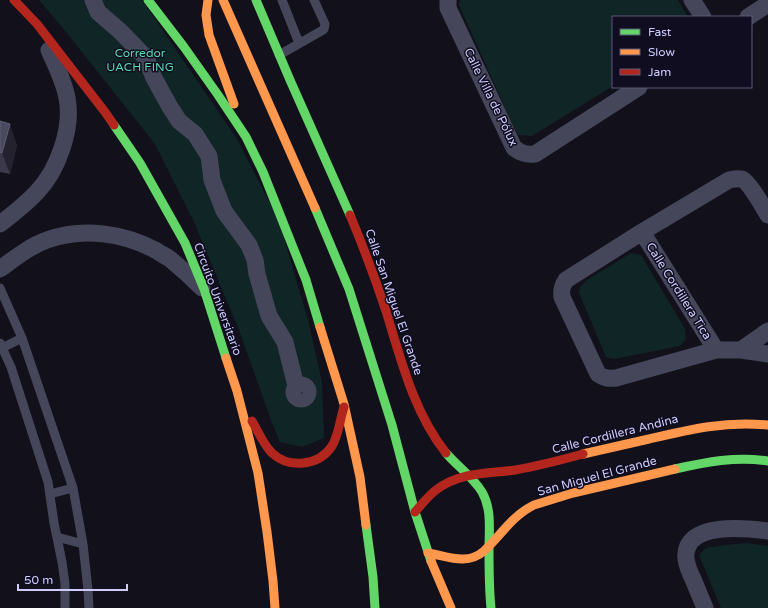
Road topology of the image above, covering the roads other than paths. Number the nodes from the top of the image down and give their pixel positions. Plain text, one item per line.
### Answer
1 (14, 0) edge
2 (93, 0) edge
3 (148, 0) edge
4 (208, 0) edge
5 (223, 0) edge
6 (256, 0) edge
7 (282, 0) edge
8 (314, 0) edge
9 (448, 0) edge
10 (692, 0) edge
11 (768, 4) edge
12 (702, 16) edge
13 (750, 16) edge
14 (37, 24) junction
15 (299, 43) junction
16 (278, 55) junction
17 (638, 88) edge
18 (246, 137) junction
19 (768, 215) edge
20 (0, 224) edge
21 (642, 232) junction
22 (0, 269) edge
23 (0, 288) edge
24 (204, 290) junction
25 (768, 331) edge
26 (22, 338) junction
27 (1, 346) edge
28 (716, 350) junction
29 (741, 350) junction
30 (768, 354) edge
31 (296, 386) dead end
32 (237, 391) junction
33 (344, 404) junction
34 (768, 425) edge
35 (768, 461) edge
36 (469, 475) junction
37 (74, 488) junction
38 (50, 494) junction
39 (415, 512) junction
40 (768, 531) edge
41 (57, 537) junction
42 (83, 544) junction
43 (490, 546) junction
44 (428, 553) junction
45 (65, 608) edge
46 (89, 608) edge
47 (275, 608) edge
48 (375, 608) edge
49 (451, 608) edge
50 (491, 608) edge
51 (706, 608) edge

1 - 14 street, Circuito Universitario
2 - 31 street
3 - 18 street
4 - 18 street
5 - 39 street
6 - 16 street, Calle San Miguel El Grande
7 - 15 lane
8 - 15 lane
9 - 17 street, Calle Villa de Pólux
10 - 12 street
11 - 13 street
14 - 20 street
14 - 24 street, Circuito Universitario
15 - 16 lane
16 - 36 street, Calle San Miguel El Grande
18 - 33 street
19 - 21 street, Calle Cordillera Tica
21 - 28 street, Calle Cordillera Tica
21 - 28 street, Calle Cordillera Tica
22 - 24 street
23 - 26 lane
24 - 32 street, Circuito Universitario
25 - 29 street
26 - 27 lane
26 - 37 lane
27 - 38 lane
28 - 29 street, Calle Cordillera Tica
29 - 30 street, Calle Cordillera Tica
32 - 33 street
32 - 47 street, Circuito Universitario
33 - 48 street
34 - 36 street, Calle Cordillera Andina
35 - 43 street, San Miguel El Grande
36 - 39 street
36 - 43 street, Calle San Miguel El Grande
37 - 38 lane
37 - 42 lane
38 - 41 lane
39 - 44 street
40 - 51 street
41 - 42 lane
41 - 45 lane
42 - 46 lane
43 - 44 street, San Miguel El Grande
43 - 50 street, Calle San Miguel El Grande
44 - 49 street

